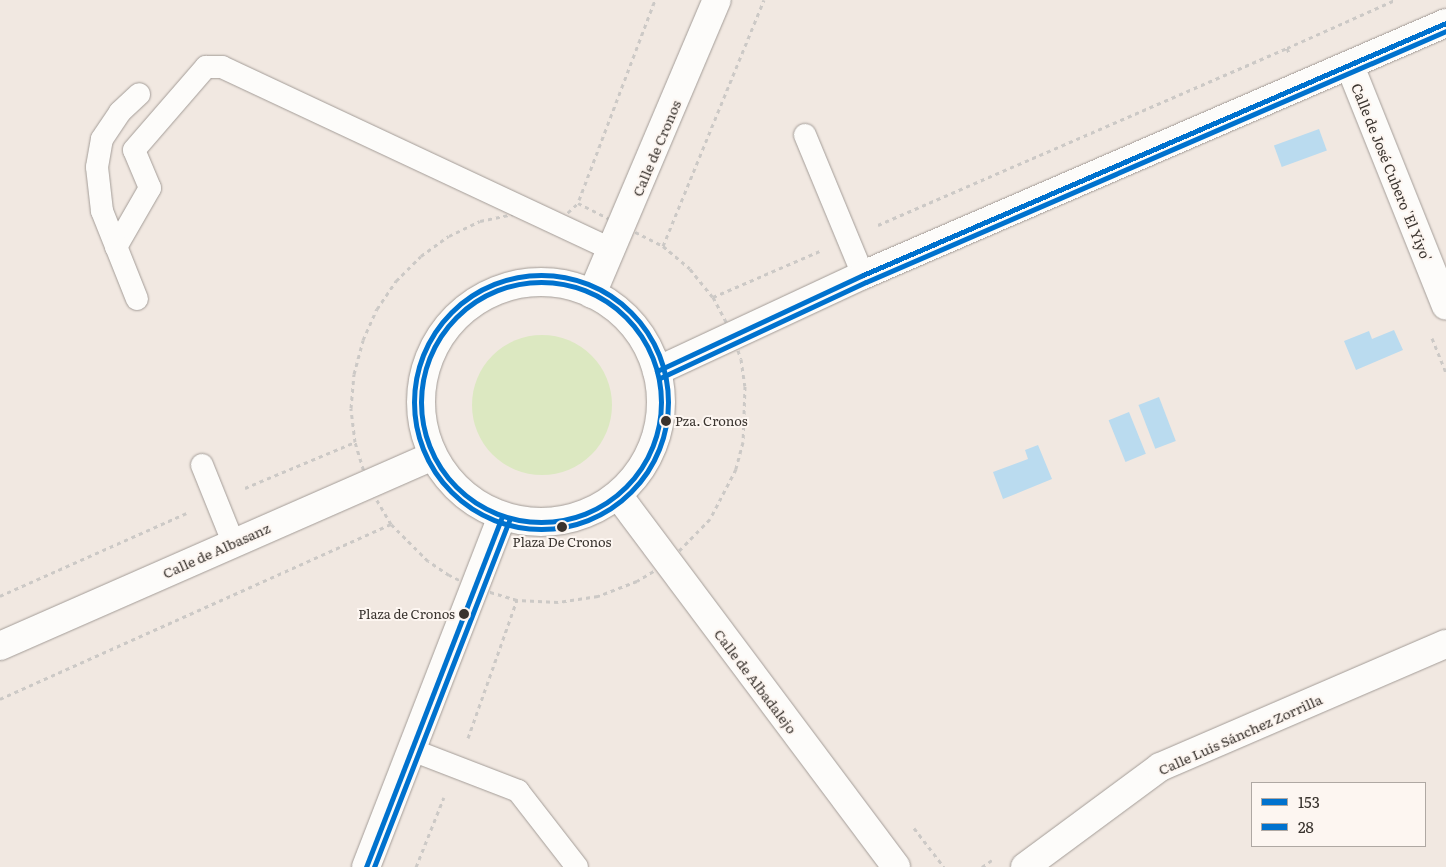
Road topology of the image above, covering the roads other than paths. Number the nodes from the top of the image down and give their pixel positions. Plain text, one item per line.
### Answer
1 (717, 0) edge
2 (1446, 23) edge
3 (1350, 66) junction
4 (139, 94) dead end
5 (805, 135) dead end
6 (116, 247) junction
7 (612, 250) junction
8 (863, 275) junction
9 (592, 294) junction
10 (137, 299) dead end
11 (1446, 306) edge
12 (657, 371) junction
13 (432, 456) junction
14 (202, 465) dead end
15 (618, 495) junction
16 (502, 516) junction
17 (233, 542) junction
18 (1446, 644) edge
19 (0, 646) edge
20 (412, 750) junction
21 (366, 867) edge
22 (577, 867) edge
23 (896, 867) edge
24 (1025, 867) edge

1 - 7 street, Calle de Cronos
2 - 3 street
3 - 8 street
3 - 11 street, Calle de José Cubero 'El Yiyo'
4 - 6 lane
5 - 8 lane
6 - 7 lane
6 - 10 lane
7 - 9 street, Calle de Cronos
8 - 12 street
9 - 12 street
9 - 13 street
12 - 15 street
13 - 16 street
13 - 17 street, Calle de Albasanz
14 - 17 lane
15 - 16 street
15 - 23 street, Calle de Albadalejo
16 - 20 street
17 - 19 street, Calle de Albasanz
18 - 24 street, Calle Luis Sánchez Zorrilla
20 - 21 street
20 - 22 lane

